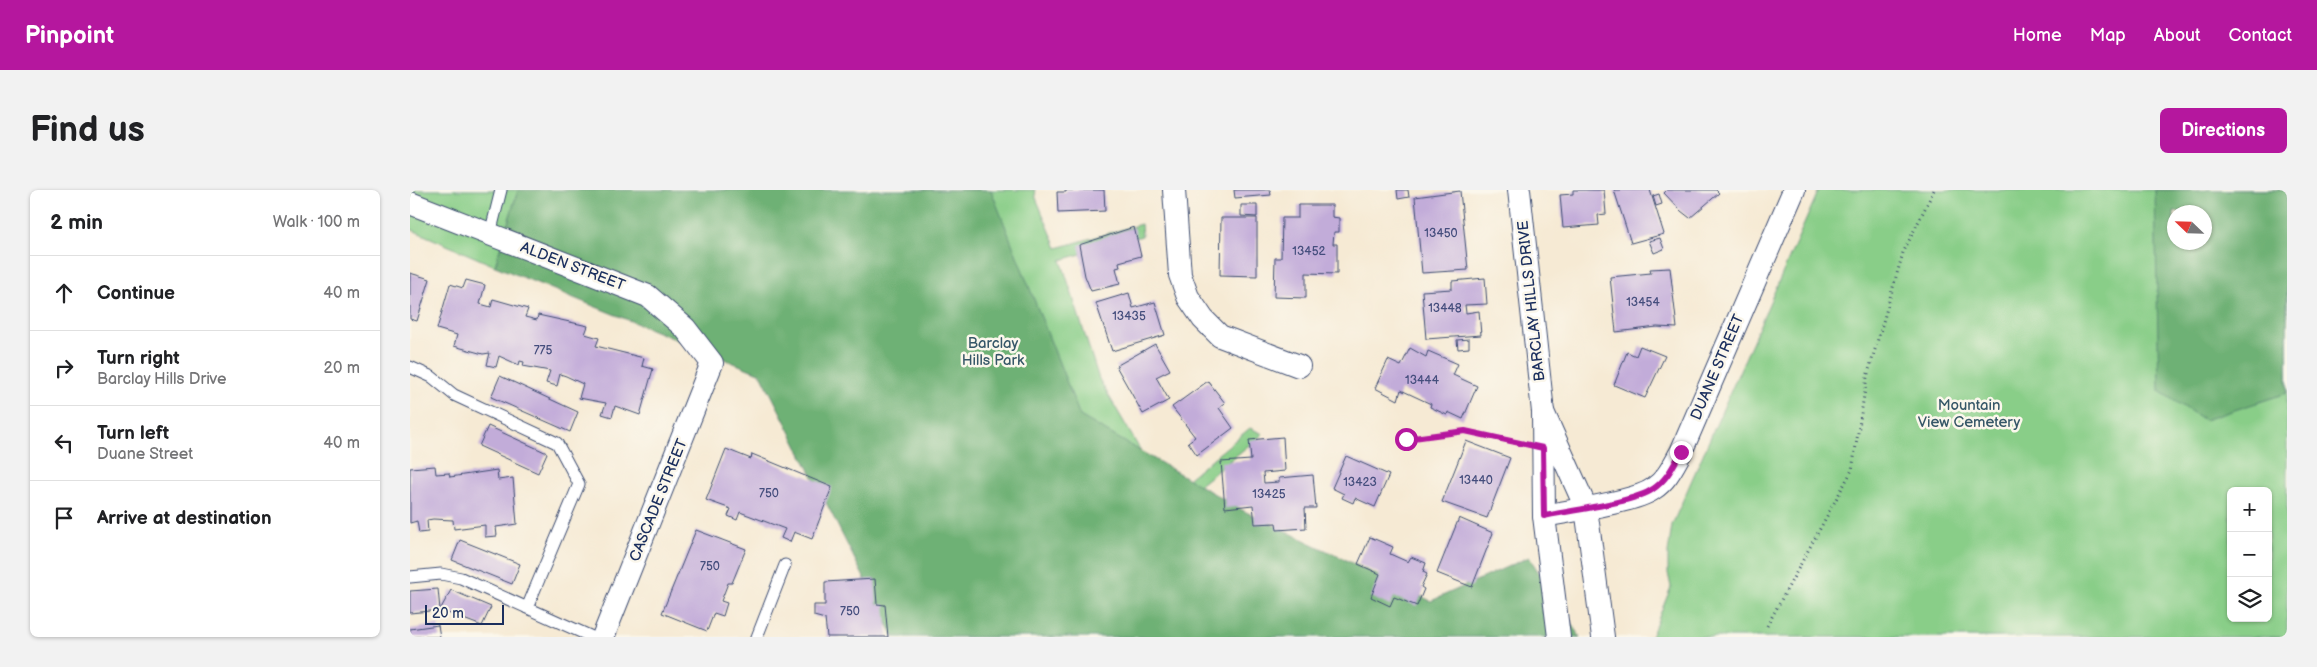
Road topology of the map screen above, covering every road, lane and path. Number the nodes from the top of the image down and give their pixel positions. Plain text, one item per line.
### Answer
1 (500, 190) edge
2 (1174, 190) edge
3 (1519, 190) edge
4 (1794, 190) edge
5 (1934, 190) edge
6 (410, 203) edge
7 (490, 234) junction
8 (712, 364) joint
9 (1299, 366) dead end
10 (410, 367) edge
11 (1543, 412) junction
12 (1406, 439) dead end
13 (1543, 448) junction
14 (1586, 508) junction
15 (1544, 516) junction
16 (784, 565) dead end
17 (410, 577) edge
18 (527, 608) junction
19 (1768, 626) dead end
20 (592, 637) edge
21 (603, 637) edge
22 (757, 637) edge
23 (1560, 637) edge
24 (1603, 637) edge

1 - 7 lane
2 - 9 street
3 - 11 street, BARCLAY HILLS DRIVE
4 - 14 street, DUANE STREET
5 - 19 path
6 - 7 street, ALDEN STREET
7 - 8 street, ALDEN STREET
8 - 21 street, CASCADE STREET
10 - 18 lane
11 - 13 street, BARCLAY HILLS DRIVE
11 - 14 street, BARCLAY HILLS DRIVE
12 - 13 path
13 - 15 street, BARCLAY HILLS DRIVE
14 - 15 street, DUANE STREET
14 - 24 street, BARCLAY HILLS DRIVE
15 - 23 street, BARCLAY HILLS DRIVE
16 - 22 lane
17 - 18 lane
18 - 20 lane

